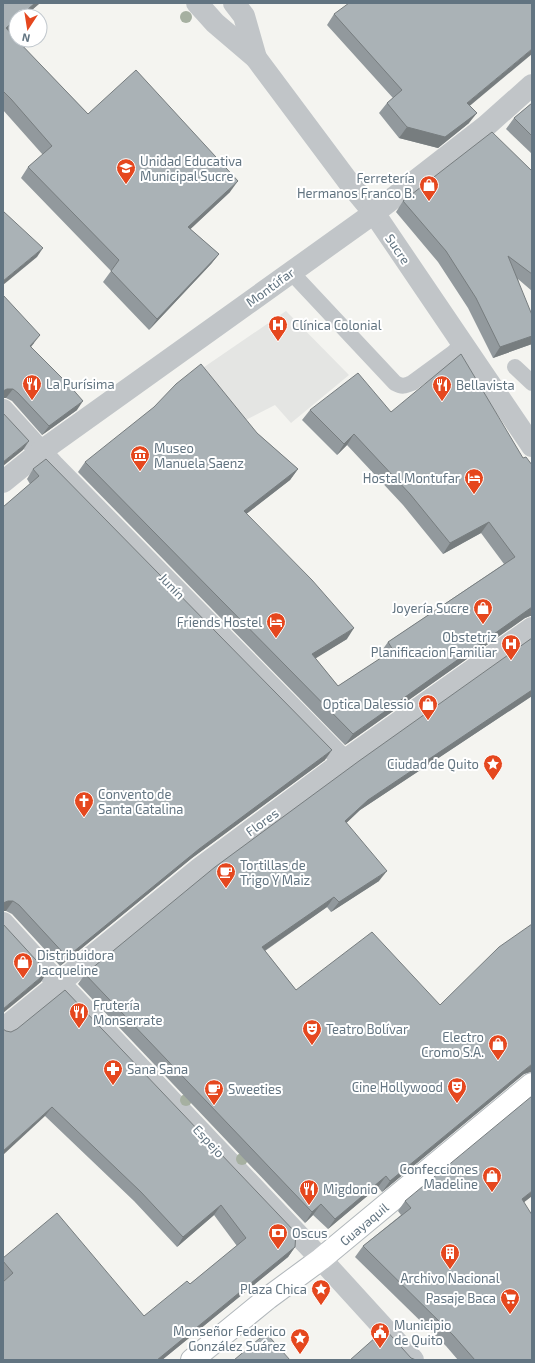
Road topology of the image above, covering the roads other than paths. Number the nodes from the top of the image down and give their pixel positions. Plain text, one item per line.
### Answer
1 (197, 3) edge
2 (234, 3) edge
3 (256, 58) junction
4 (532, 85) edge
5 (374, 213) junction
6 (291, 272) junction
7 (463, 344) junction
8 (515, 367) dead end
9 (532, 383) edge
10 (3, 410) edge
11 (532, 446) edge
12 (40, 452) junction
13 (3, 482) edge
14 (532, 628) edge
15 (344, 761) junction
16 (3, 923) edge
17 (60, 983) junction
18 (3, 1029) edge
19 (532, 1084) edge
20 (321, 1259) junction
21 (192, 1360) edge
22 (413, 1360) edge

1 - 3 street, Sucre
2 - 3 street, Sucre
3 - 5 street, Sucre
4 - 5 street, Montúfar
5 - 6 street, Montúfar
5 - 7 street, Sucre
6 - 7 lane
6 - 12 street, Montúfar
7 - 11 street, Sucre
8 - 9 lane
10 - 12 street, Junín
12 - 13 street, Montúfar
12 - 15 street, Junín
14 - 15 street, Flores
15 - 17 street, Flores
16 - 17 street, Espejo
17 - 18 street, Flores
17 - 20 street, Espejo
19 - 20 street, Guayaquil
20 - 21 street, Guayaquil
20 - 22 street, Espejo

